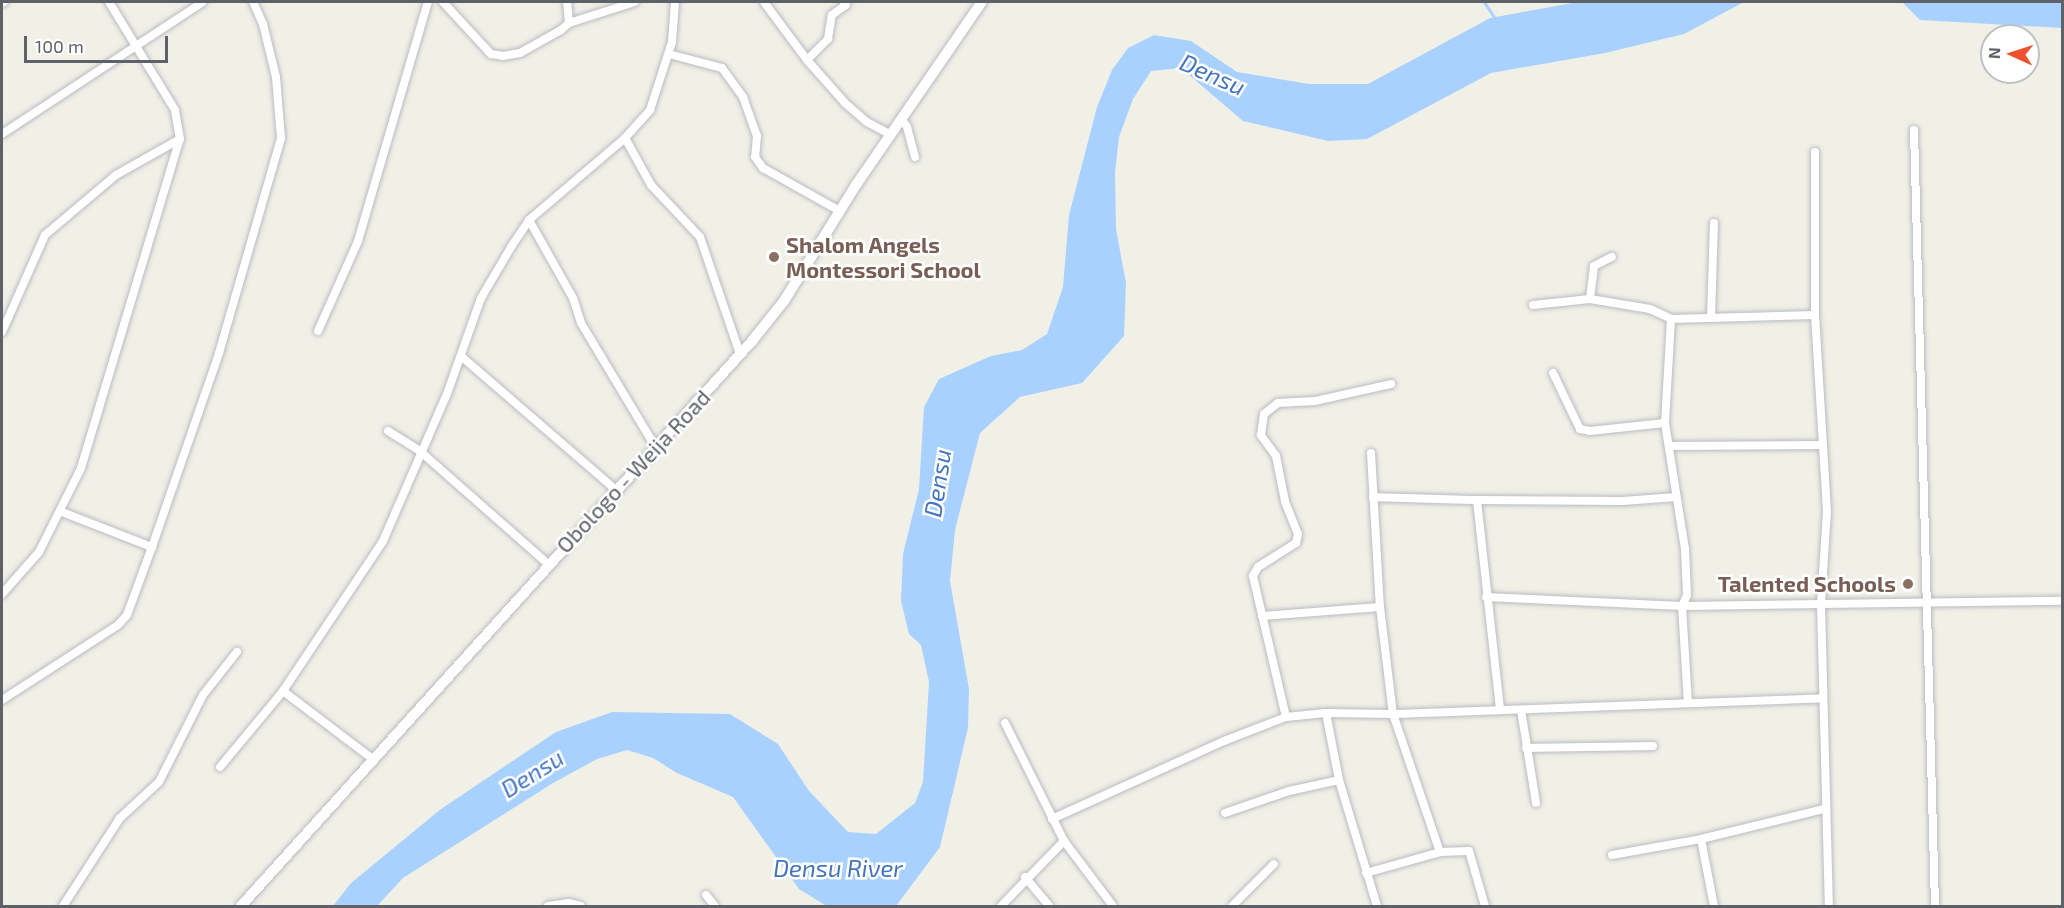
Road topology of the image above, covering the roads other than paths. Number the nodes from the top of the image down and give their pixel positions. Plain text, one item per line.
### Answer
1 (108, 2) edge
2 (203, 2) edge
3 (428, 2) edge
4 (443, 2) edge
5 (567, 2) edge
6 (635, 2) edge
7 (675, 2) edge
8 (764, 2) edge
9 (844, 2) edge
10 (982, 2) edge
11 (257, 3) edge
12 (569, 23) junction
13 (138, 46) junction
14 (669, 54) junction
15 (807, 60) junction
16 (901, 118) junction
17 (1914, 130) dead end
18 (2, 134) edge
19 (890, 134) junction
20 (625, 138) junction
21 (180, 139) junction
22 (1815, 152) dead end
23 (915, 157) dead end
24 (840, 211) junction
25 (529, 220) junction
26 (1714, 223) dead end
27 (1612, 256) dead end
28 (1590, 300) junction
29 (1533, 305) dead end
30 (1815, 315) junction
31 (1711, 316) junction
32 (1671, 319) junction
33 (318, 331) dead end
34 (2, 332) edge
35 (740, 354) junction
36 (462, 357) junction
37 (1553, 373) dead end
38 (1391, 384) dead end
39 (1665, 423) junction
40 (388, 431) dead end
41 (1821, 445) junction
42 (1671, 446) junction
43 (656, 448) junction
44 (421, 453) junction
45 (1371, 453) dead end
46 (616, 491) junction
47 (1373, 497) junction
48 (1676, 497) junction
49 (1477, 500) junction
50 (62, 512) junction
51 (152, 547) junction
52 (548, 564) junction
53 (2, 594) edge
54 (1486, 597) junction
55 (2062, 600) edge
56 (1927, 604) junction
57 (1821, 605) junction
58 (1682, 606) junction
59 (1380, 607) junction
60 (1262, 616) junction
61 (237, 652) dead end
62 (283, 691) junction
63 (1822, 698) junction
64 (2, 700) edge
65 (1688, 703) junction
66 (1500, 709) junction
67 (1521, 710) junction
68 (1326, 713) junction
69 (1393, 714) junction
70 (1286, 717) junction
71 (1005, 723) dead end
72 (1653, 746) dead end
73 (1526, 748) junction
74 (374, 760) junction
75 (220, 767) dead end
76 (1339, 780) junction
77 (1536, 803) dead end
78 (1824, 809) junction
79 (1225, 813) dead end
80 (1052, 819) junction
81 (1701, 839) junction
82 (1064, 841) junction
83 (1440, 852) junction
84 (1612, 855) dead end
85 (1274, 864) dead end
86 (1366, 873) junction
87 (1025, 877) junction
88 (706, 895) dead end
89 (63, 906) edge
90 (241, 906) edge
91 (548, 906) edge
92 (581, 906) edge
93 (715, 906) edge
94 (1001, 906) edge
95 (1049, 906) edge
96 (1113, 906) edge
97 (1233, 906) edge
98 (1377, 906) edge
99 (1485, 906) edge
100 (1714, 906) edge
101 (1829, 906) edge
102 (1935, 906) edge

1 - 13 street
2 - 13 street
3 - 33 street
4 - 12 street
5 - 12 street
6 - 12 street
7 - 14 street
8 - 15 street
9 - 15 street
10 - 16 street, Obologo - Weija Road
11 - 51 street
13 - 18 street
13 - 21 street
14 - 20 street
14 - 24 street
15 - 19 street
16 - 19 street, Obologo - Weija Road
16 - 23 street
17 - 56 street
19 - 24 street, Obologo - Weija Road
20 - 25 street
20 - 35 street
21 - 34 street
21 - 50 street
22 - 30 street
24 - 35 street, Obologo - Weija Road
25 - 36 street
25 - 43 street
26 - 31 street
27 - 28 street
28 - 29 street
28 - 32 street
30 - 31 street
30 - 41 street
31 - 32 street
32 - 39 street
35 - 43 street, Obologo - Weija Road
36 - 44 street
36 - 46 street
37 - 39 street
38 - 60 street
39 - 42 street
40 - 44 street
41 - 42 street
41 - 57 street
42 - 48 street
43 - 46 street, Obologo - Weija Road
44 - 52 street
44 - 62 street
45 - 47 street
46 - 52 street, Obologo - Weija Road
47 - 49 street
47 - 59 street
48 - 49 street
48 - 58 street
49 - 54 street
50 - 51 street
50 - 53 street
51 - 64 street
52 - 74 street, Obologo - Weija Road
54 - 58 street
54 - 66 street
55 - 56 street
56 - 57 street
56 - 102 street
57 - 58 street
57 - 63 street
58 - 65 street
59 - 60 street
59 - 69 street
60 - 70 street
61 - 89 street
62 - 74 street
62 - 75 street
63 - 65 street
63 - 78 street
65 - 67 street
66 - 67 street
66 - 69 street
67 - 73 street
68 - 69 street
68 - 70 street
68 - 76 street
69 - 83 street
70 - 80 street
71 - 80 street
72 - 73 street
73 - 77 street
74 - 90 street, Obologo - Weija Road
76 - 79 street
76 - 86 street
78 - 81 street
78 - 101 street
80 - 82 street
81 - 84 street
81 - 100 street
82 - 87 street
82 - 96 street
83 - 86 street
83 - 99 street
85 - 97 street
86 - 98 street
87 - 94 street
87 - 95 street
88 - 93 street
91 - 92 street

